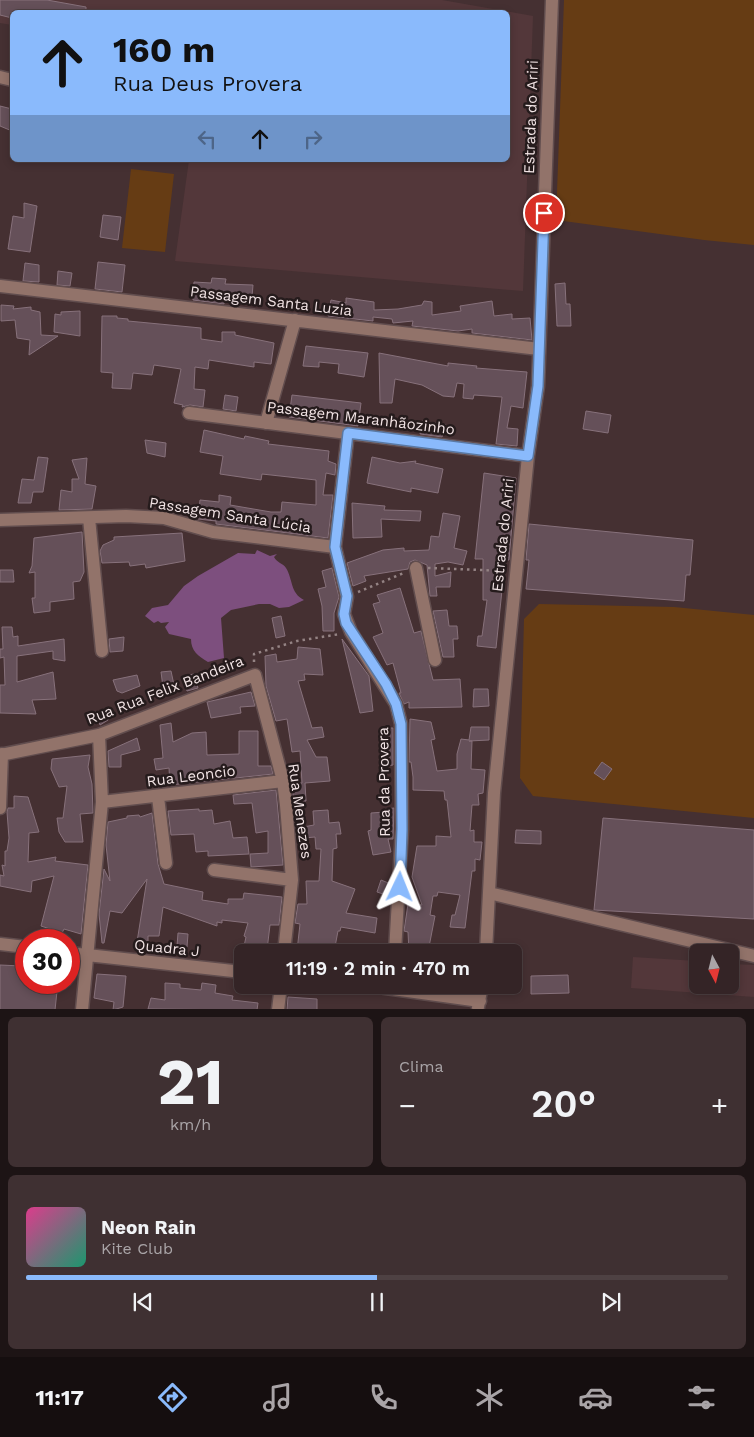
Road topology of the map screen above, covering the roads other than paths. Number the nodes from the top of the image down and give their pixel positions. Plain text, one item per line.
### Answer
1 (552, 0) edge
2 (0, 286) edge
3 (295, 320) junction
4 (539, 349) junction
5 (189, 413) dead end
6 (266, 423) junction
7 (348, 433) junction
8 (528, 456) junction
9 (88, 518) junction
10 (0, 520) edge
11 (335, 547) junction
12 (416, 568) dead end
13 (102, 651) dead end
14 (435, 660) dead end
15 (255, 675) joint
16 (99, 735) junction
17 (1, 755) edge
18 (283, 781) junction
19 (158, 797) junction
20 (102, 802) junction
21 (0, 808) edge
22 (166, 863) dead end
23 (214, 870) dead end
24 (292, 880) junction
25 (489, 893) junction
26 (0, 944) edge
27 (285, 944) edge
28 (395, 944) edge
29 (486, 944) edge
30 (15, 946) edge
31 (80, 955) edge
32 (88, 956) junction
33 (754, 956) edge
34 (234, 971) edge
35 (279, 994) edge
36 (429, 994) edge
37 (479, 1005) edge
38 (82, 1009) edge
39 (278, 1009) edge

1 - 4 street, Estrada do Ariri
2 - 3 street, Passagem Santa Luzia
3 - 4 street, Passagem Santa Luzia
3 - 6 street
4 - 8 street, Estrada do Ariri
5 - 6 street, Passagem Maranhãozinho
6 - 7 street, Passagem Maranhãozinho
7 - 8 street, Passagem Maranhãozinho
7 - 11 street
8 - 25 street, Estrada do Ariri
9 - 10 street, Passagem Santa Lúcia
9 - 11 street, Passagem Santa Lúcia
9 - 13 street
11 - 28 street, Rua da Provera
12 - 14 street
15 - 16 street, Rua Rua Felix Bandeira
15 - 18 street, Rua Menezes
16 - 17 street, Rua Rua Felix Bandeira
16 - 20 street
17 - 21 street
18 - 19 street, Rua Leoncio
18 - 24 street, Rua Menezes
19 - 20 street, Rua Leoncio
19 - 22 street
20 - 32 street
23 - 24 street
24 - 27 street, Rua Menezes
25 - 29 street, Estrada do Ariri
25 - 33 street
26 - 30 street
31 - 32 street, Quadra J
32 - 34 street, Quadra J
32 - 38 street
35 - 39 street
36 - 37 street

